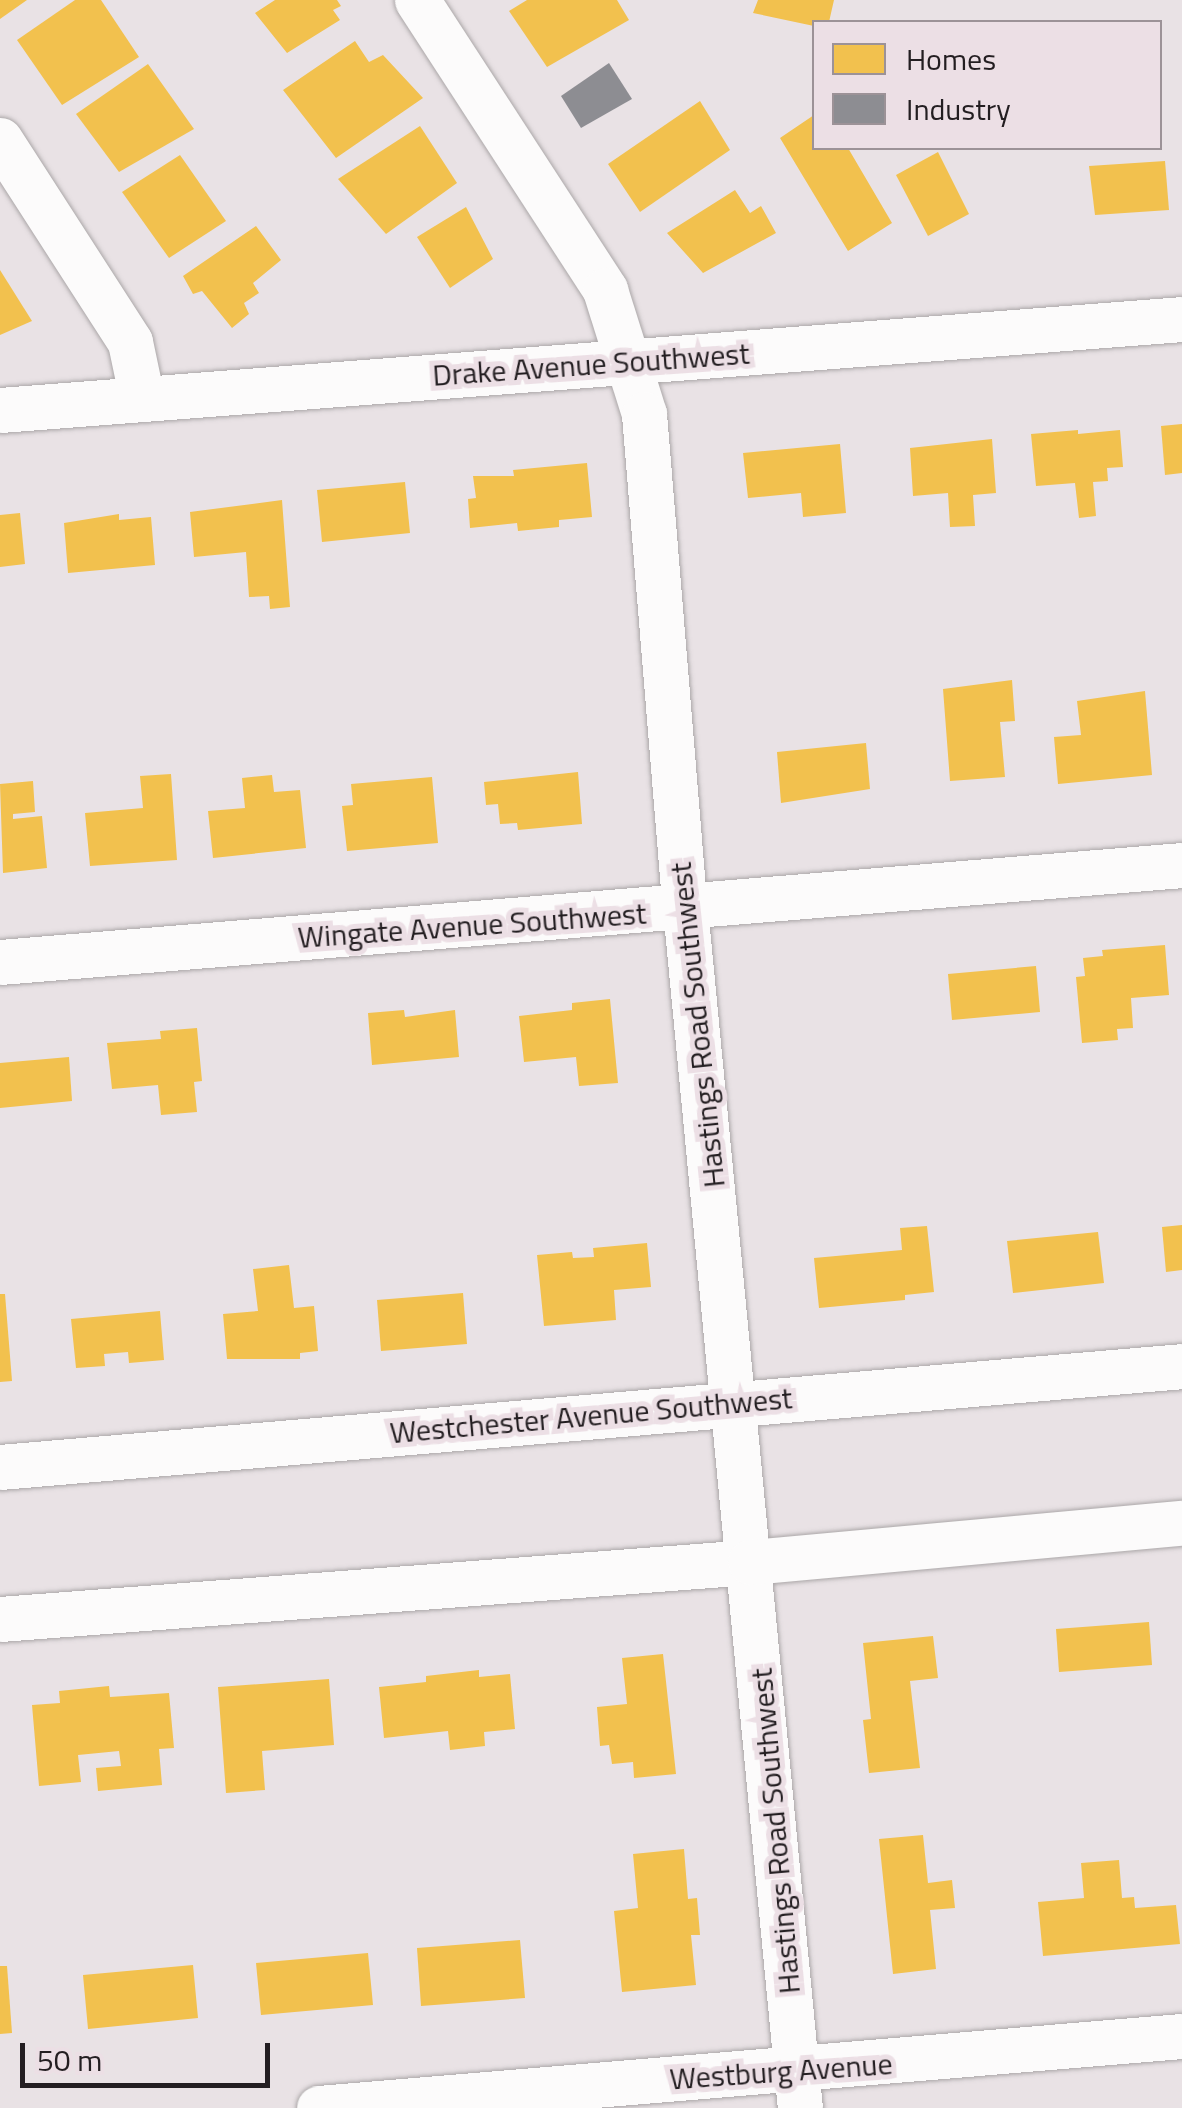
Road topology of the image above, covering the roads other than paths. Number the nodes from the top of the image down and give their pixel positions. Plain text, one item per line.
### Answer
1 (417, 0) edge
2 (0, 140) edge
3 (1182, 318) edge
4 (627, 362) junction
5 (142, 400) junction
6 (0, 410) edge
7 (1182, 866) edge
8 (685, 908) junction
9 (0, 962) edge
10 (1182, 1366) edge
11 (734, 1403) junction
12 (0, 1467) edge
13 (1182, 1523) edge
14 (750, 1562) junction
15 (0, 1619) edge
16 (1182, 2036) edge
17 (799, 2090) edge
18 (319, 2108) edge

1 - 4 street, Hastings Road Southwest
2 - 5 street
3 - 4 street, Drake Avenue Southwest
4 - 5 street, Drake Avenue Southwest
4 - 8 street, Hastings Road Southwest
5 - 6 street, Drake Avenue Southwest
7 - 8 street, Wingate Avenue Southwest
8 - 9 street, Wingate Avenue Southwest
8 - 11 street, Hastings Road Southwest
10 - 11 street, Westchester Avenue Southwest
11 - 12 street, Westchester Avenue Southwest
11 - 14 street, Hastings Road Southwest
13 - 14 street
14 - 15 street
14 - 17 street, Hastings Road Southwest
16 - 17 street, Westburg Avenue
17 - 18 street, Westburg Avenue

